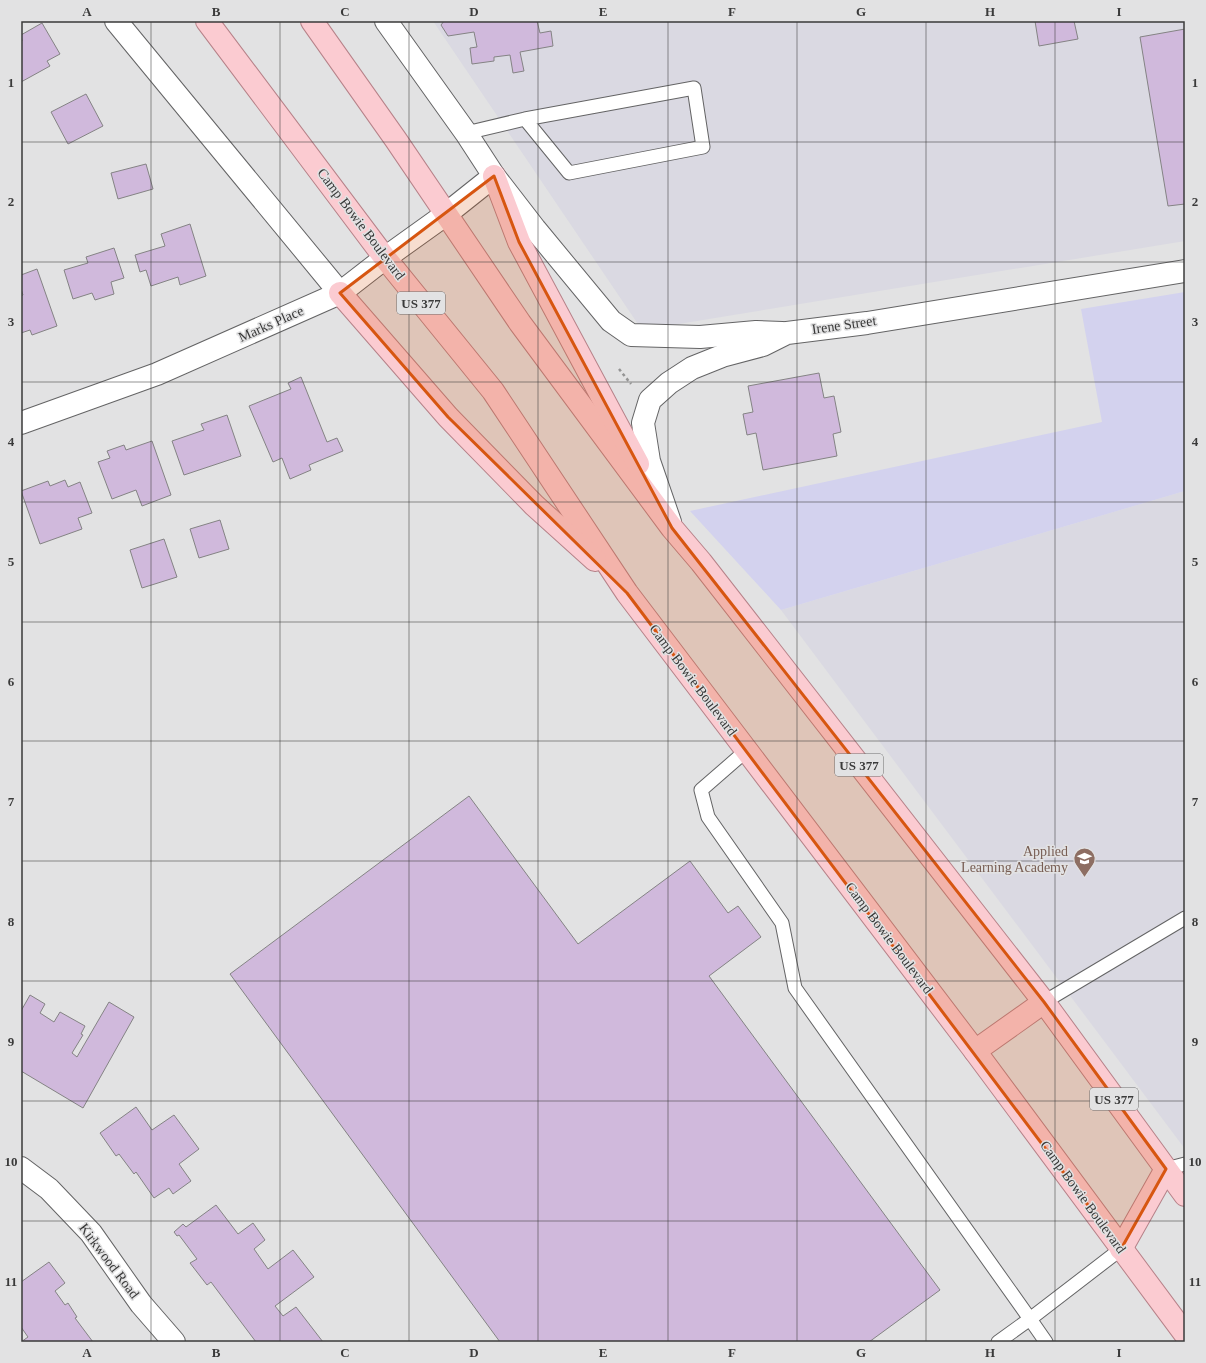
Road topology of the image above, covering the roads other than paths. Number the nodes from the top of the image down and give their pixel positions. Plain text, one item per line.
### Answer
1 (116, 21) edge
2 (207, 21) edge
3 (312, 21) edge
4 (386, 21) edge
5 (525, 119) junction
6 (466, 133) junction
7 (494, 176) junction
8 (445, 215) junction
9 (385, 258) junction
10 (1185, 271) edge
11 (340, 294) junction
12 (787, 333) junction
13 (21, 423) edge
14 (672, 528) junction
15 (626, 592) junction
16 (746, 750) junction
17 (1185, 918) edge
18 (1044, 1002) junction
19 (975, 1051) junction
20 (1175, 1166) edge
21 (21, 1168) edge
22 (1185, 1195) edge
23 (1121, 1249) junction
24 (1030, 1319) junction
25 (1185, 1334) edge
26 (174, 1342) edge
27 (998, 1342) edge
28 (1046, 1342) edge

1 - 11 street
2 - 9 main road, Camp Bowie Boulevard / US 377
3 - 8 main road, US 377
4 - 6 street
5 - 5 lane
5 - 6 lane
6 - 7 street
7 - 8 street, Marks Place
7 - 12 street
7 - 14 main road
8 - 9 street, Marks Place
8 - 14 main road, US 377
9 - 11 street, Marks Place
9 - 15 main road, Camp Bowie Boulevard / US 377
10 - 12 street, Irene Street
11 - 13 street, Marks Place
11 - 15 main road
12 - 14 street, Irene Street
14 - 18 main road, US 377
15 - 16 main road, Camp Bowie Boulevard / US 377
16 - 19 main road, Camp Bowie Boulevard / US 377
16 - 24 lane
17 - 18 lane
18 - 19 main road
18 - 20 main road, US 377
19 - 23 main road, Camp Bowie Boulevard / US 377
20 - 22 main road, US 377
20 - 23 main road
21 - 26 street, Kirkwood Road
23 - 24 lane
23 - 25 main road, Camp Bowie Boulevard / US 377
24 - 27 lane
24 - 28 lane

